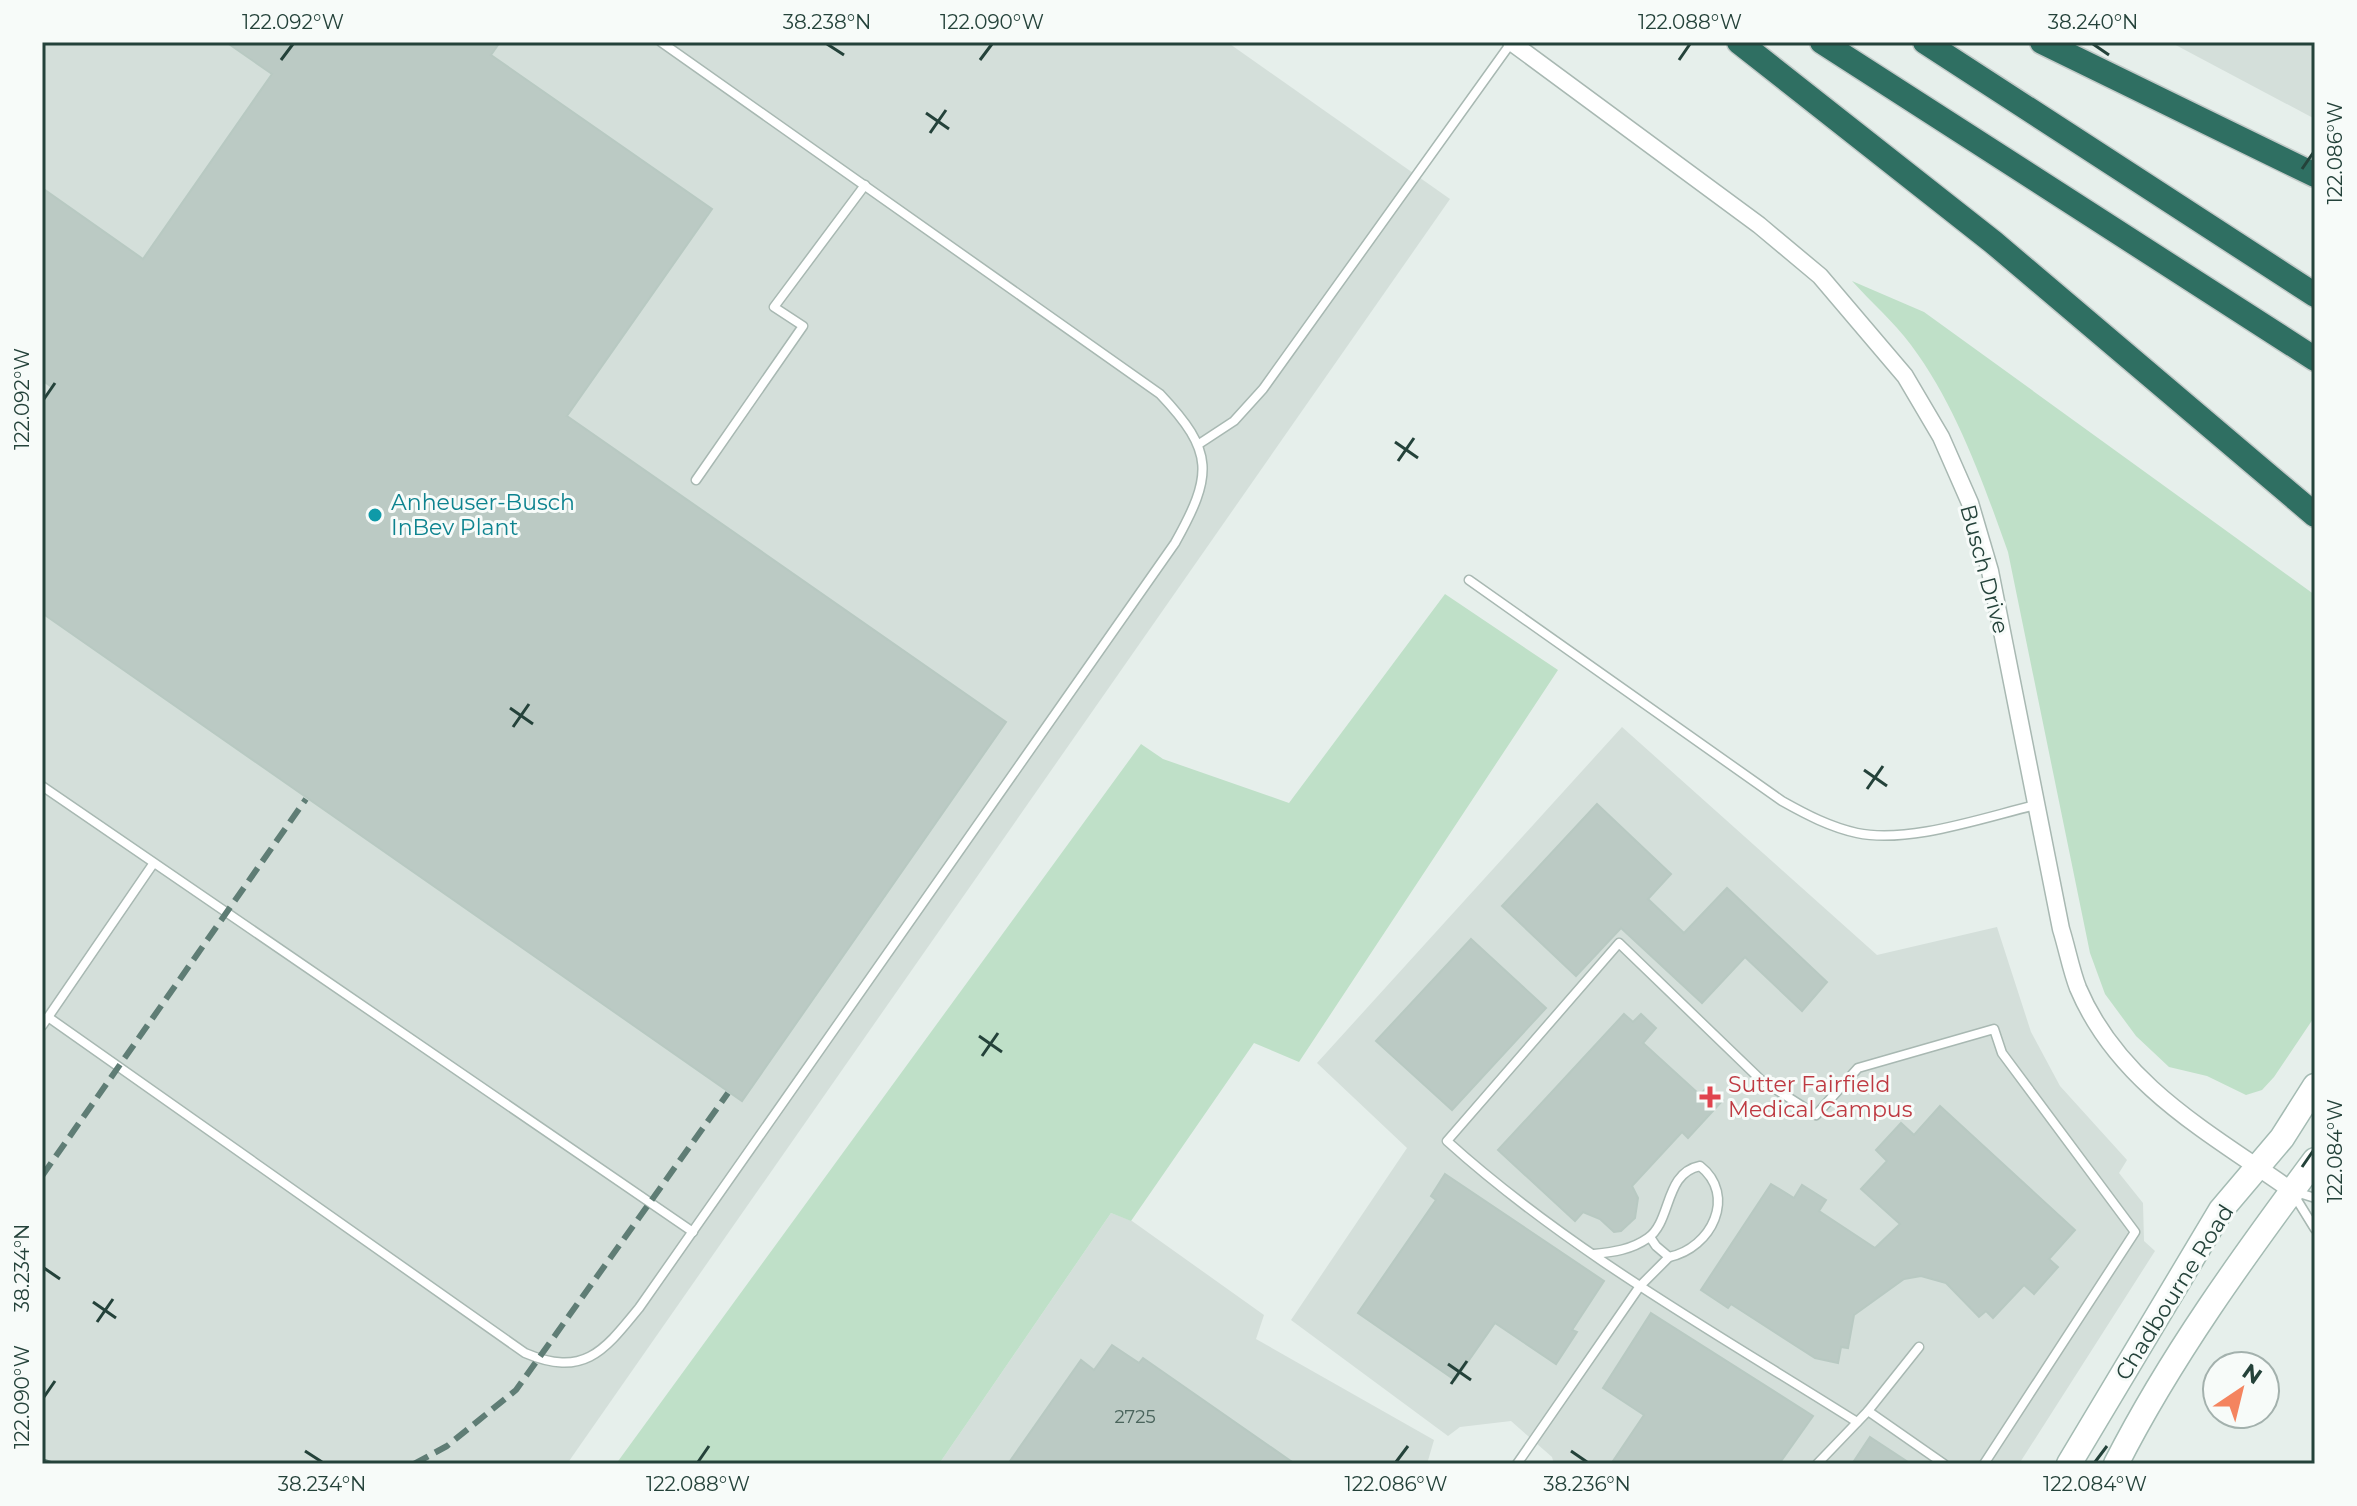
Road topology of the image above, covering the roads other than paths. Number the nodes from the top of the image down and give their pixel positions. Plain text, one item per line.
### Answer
1 (661, 42) edge
2 (1512, 42) edge
3 (1739, 42) edge
4 (1822, 42) edge
5 (1925, 42) edge
6 (2042, 42) edge
7 (2315, 175) edge
8 (865, 185) junction
9 (2315, 295) edge
10 (2315, 359) edge
11 (1199, 444) junction
12 (696, 480) dead end
13 (2315, 515) edge
14 (1469, 580) dead end
15 (42, 786) edge
16 (2037, 805) junction
17 (153, 864) junction
18 (48, 1017) junction
19 (42, 1026) edge
20 (2315, 1086) edge
21 (2315, 1160) edge
22 (2258, 1167) junction
23 (2303, 1194) edge
24 (2315, 1229) edge
25 (693, 1232) junction
26 (1650, 1237) junction
27 (1594, 1254) junction
28 (1669, 1257) junction
29 (1640, 1286) junction
30 (1919, 1347) dead end
31 (1868, 1411) junction
32 (1857, 1422) junction
33 (1517, 1464) edge
34 (1817, 1464) edge
35 (1944, 1464) edge
36 (1984, 1464) edge
37 (2069, 1464) edge
38 (2116, 1464) edge

1 - 8 lane
2 - 11 lane
2 - 16 street, Busch Drive
3 - 13 highway
4 - 10 highway
5 - 9 highway
6 - 7 highway
8 - 11 lane
8 - 12 lane
11 - 25 lane
14 - 16 lane
15 - 17 lane
16 - 22 street, Busch Drive
17 - 18 lane
17 - 25 lane
18 - 19 lane
18 - 25 lane
20 - 22 main road, Chadbourne Road
21 - 23 main road, Chadbourne Road
22 - 23 street, Busch Drive
22 - 37 main road, Chadbourne Road
23 - 24 lane
23 - 38 main road, Chadbourne Road
26 - 27 lane
26 - 28 lane
26 - 28 lane
27 - 29 lane
27 - 36 lane
28 - 29 lane
29 - 32 lane
29 - 33 lane
30 - 31 lane
31 - 32 lane
31 - 35 lane
32 - 34 lane

